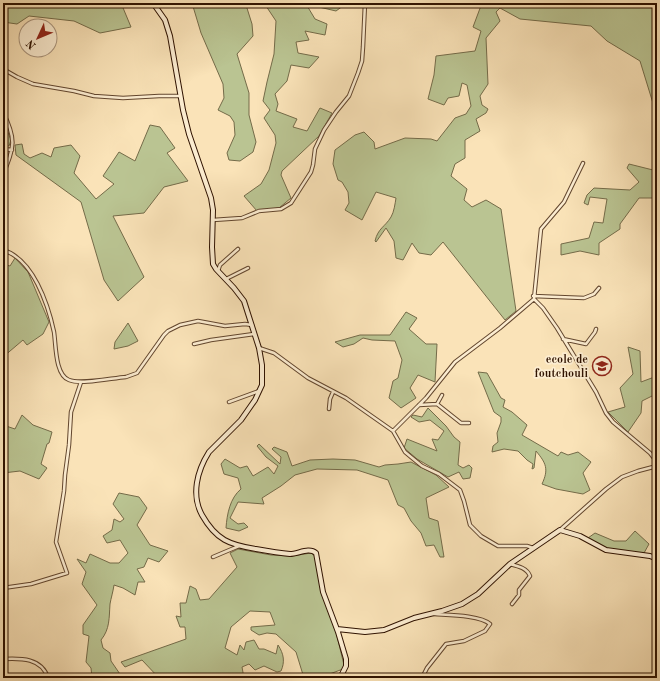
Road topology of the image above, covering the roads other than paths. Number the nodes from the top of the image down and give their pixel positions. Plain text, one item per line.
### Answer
1 (153, 3) edge
2 (365, 3) edge
3 (3, 69) edge
4 (181, 96) junction
5 (3, 112) edge
6 (3, 149) edge
7 (12, 150) junction
8 (583, 163) dead end
9 (3, 175) edge
10 (212, 220) junction
11 (238, 249) dead end
12 (3, 250) edge
13 (248, 268) dead end
14 (218, 271) junction
15 (226, 279) junction
16 (599, 288) dead end
17 (533, 298) junction
18 (252, 326) junction
19 (596, 328) dead end
20 (254, 334) junction
21 (563, 339) junction
22 (194, 344) dead end
23 (259, 348) junction
24 (81, 382) junction
25 (260, 391) junction
26 (333, 392) junction
27 (442, 396) dead end
28 (229, 402) dead end
29 (437, 404) junction
30 (419, 405) junction
31 (328, 409) dead end
32 (469, 423) dead end
33 (393, 431) junction
34 (657, 462) edge
35 (657, 466) edge
36 (560, 530) junction
37 (239, 546) junction
38 (534, 548) junction
39 (213, 557) dead end
40 (657, 559) edge
41 (510, 564) junction
42 (3, 588) edge
43 (512, 604) dead end
44 (431, 614) junction
45 (337, 629) junction
46 (3, 659) edge
47 (48, 678) edge
48 (340, 678) edge
49 (422, 678) edge

1 - 4 street
2 - 10 street
3 - 4 street
4 - 10 street
5 - 7 street
6 - 7 street
7 - 9 street
8 - 17 street
10 - 14 street
11 - 14 street
12 - 24 street
13 - 15 street
14 - 15 street
15 - 18 street
16 - 17 street
17 - 21 street
17 - 30 street
18 - 20 street
18 - 24 street
19 - 21 street
20 - 22 street
20 - 23 street
21 - 34 street
23 - 25 street
23 - 26 street
24 - 42 street
25 - 28 street
25 - 37 street
26 - 31 street
26 - 33 street
27 - 29 street
29 - 30 street
29 - 32 street
30 - 33 street
33 - 38 street
35 - 36 street
36 - 38 street
36 - 40 street
37 - 39 street
37 - 45 street
38 - 41 street
41 - 43 street
41 - 44 street
44 - 45 street
44 - 49 street
45 - 48 street
46 - 47 street

